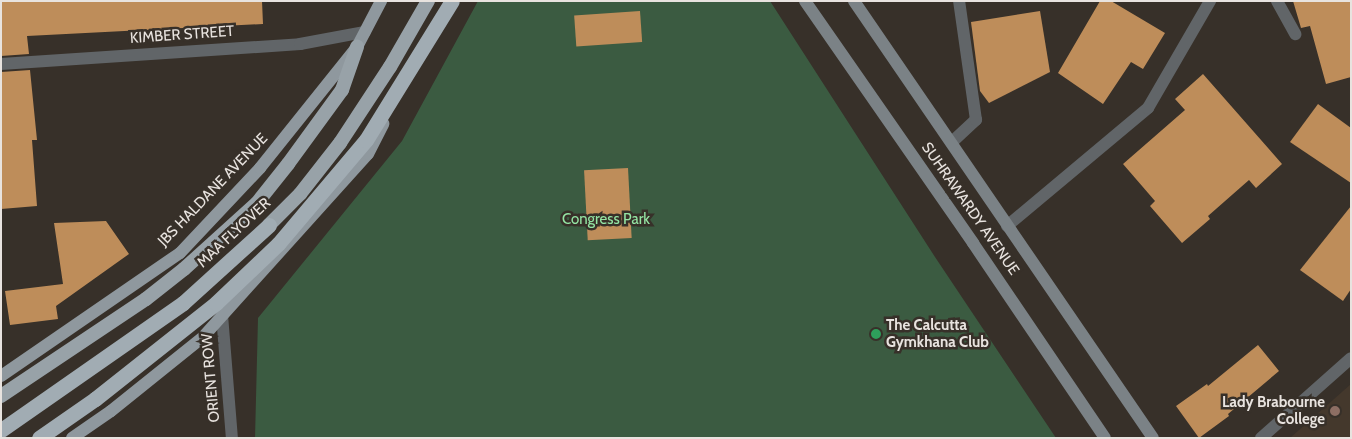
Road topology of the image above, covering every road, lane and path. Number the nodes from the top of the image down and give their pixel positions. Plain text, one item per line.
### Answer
1 (381, 1) edge
2 (428, 1) edge
3 (454, 1) edge
4 (805, 1) edge
5 (854, 1) edge
6 (959, 1) edge
7 (1210, 1) edge
8 (1277, 1) edge
9 (364, 32) junction
10 (1295, 34) dead end
11 (357, 47) junction
12 (1, 64) edge
13 (952, 142) junction
14 (269, 225) joint
15 (1007, 226) junction
16 (222, 315) junction
17 (1351, 358) edge
18 (1, 376) edge
19 (1, 396) edge
20 (1, 430) edge
21 (39, 438) edge
22 (72, 438) edge
23 (232, 438) edge
24 (1105, 438) edge
25 (1153, 438) edge
26 (1262, 438) edge

1 - 9 main road, JBS HALDANE AVENUE
2 - 14 highway, MAA FLYOVER
3 - 16 main road
3 - 21 highway
4 - 24 main road, SUHRAWARDY AVENUE
5 - 13 main road, SUHRAWARDY AVENUE
6 - 13 street
7 - 15 street
8 - 10 street
9 - 11 main road, JBS HALDANE AVENUE
9 - 12 street, KIMBER STREET
11 - 18 main road, JBS HALDANE AVENUE
11 - 19 highway, MAA FLYOVER
13 - 15 main road, SUHRAWARDY AVENUE
14 - 20 highway, MAA FLYOVER
15 - 25 main road, SUHRAWARDY AVENUE
16 - 22 main road
16 - 23 street, ORIENT ROW
17 - 26 street

